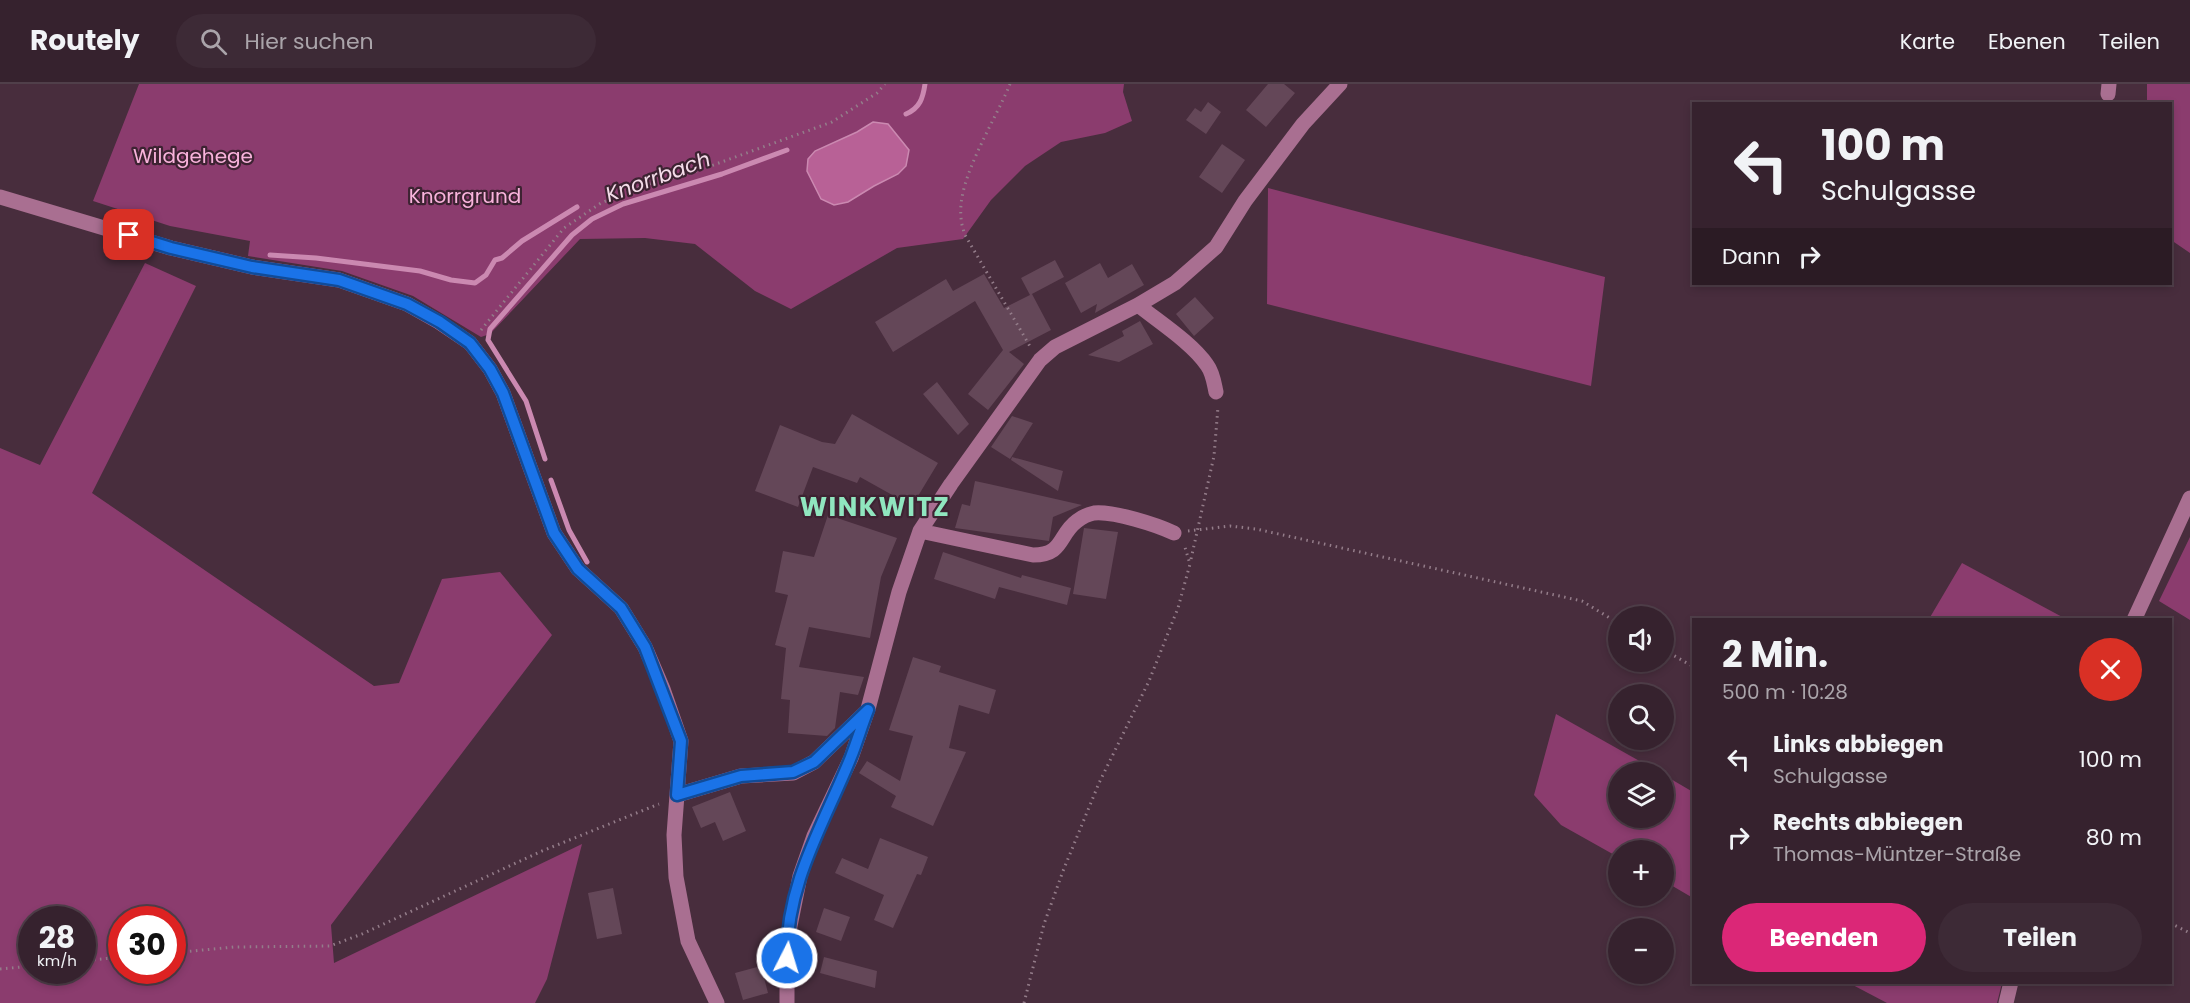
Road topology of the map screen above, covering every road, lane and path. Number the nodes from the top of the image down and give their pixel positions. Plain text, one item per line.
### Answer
1 (885, 84) edge
2 (1010, 84) edge
3 (1340, 84) edge
4 (0, 197) edge
5 (1138, 305) junction
6 (470, 343) junction
7 (1040, 360) junction
8 (1216, 392) joint
9 (2190, 498) edge
10 (1197, 529) junction
11 (920, 531) junction
12 (1174, 533) junction
13 (1190, 564) junction
14 (1608, 617) edge
15 (2135, 618) edge
16 (1674, 656) edge
17 (1692, 667) edge
18 (868, 710) junction
19 (677, 795) junction
20 (2172, 924) edge
21 (2190, 933) edge
22 (186, 952) edge
23 (18, 967) edge
24 (0, 969) edge
25 (2011, 984) edge
26 (717, 1003) edge
27 (787, 1003) edge
28 (1024, 1003) edge
29 (2007, 1003) edge

1 - 6 path
2 - 7 path
3 - 5 street
4 - 6 street
5 - 7 street
5 - 8 street
6 - 19 street
7 - 11 street
8 - 10 path
9 - 15 street
10 - 12 path
10 - 13 path
10 - 14 path
11 - 12 street
11 - 18 street
12 - 13 path
13 - 28 path
16 - 17 path
18 - 19 street
18 - 27 street
19 - 22 path
19 - 26 street
20 - 21 path
23 - 24 path
25 - 29 street

